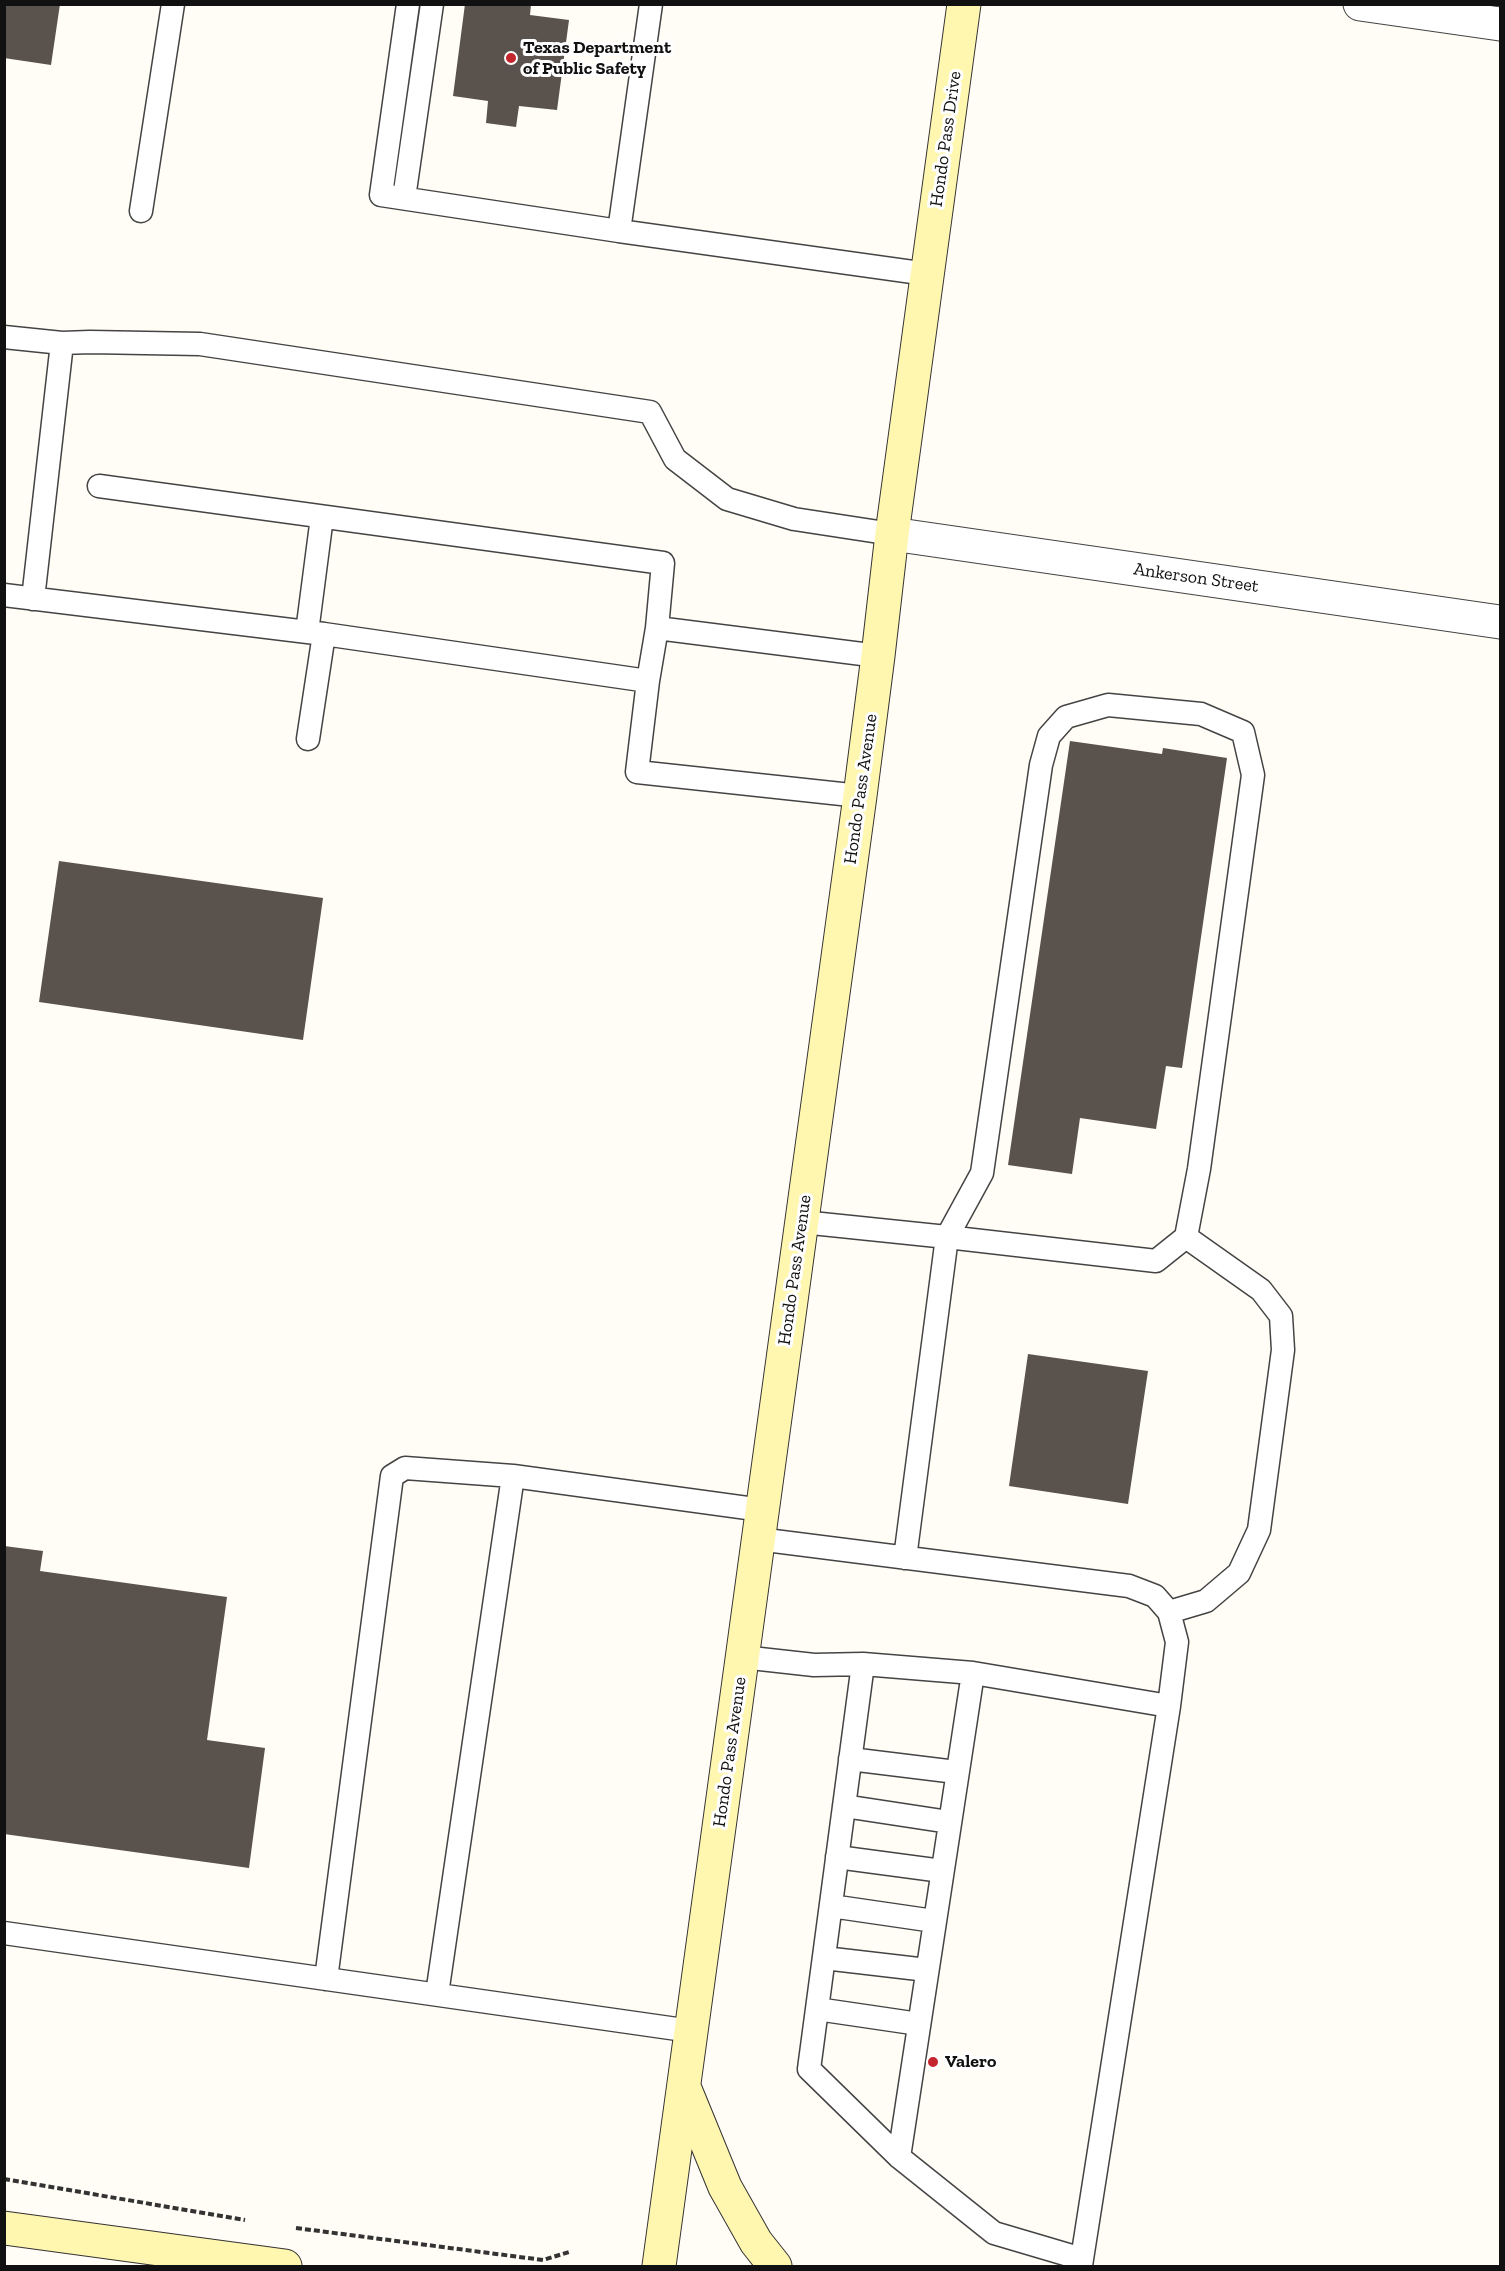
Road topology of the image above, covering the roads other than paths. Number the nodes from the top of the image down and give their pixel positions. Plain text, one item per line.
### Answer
1 (173, 4) edge
2 (408, 4) edge
3 (432, 4) edge
4 (651, 4) edge
5 (964, 4) edge
6 (1360, 4) edge
7 (1500, 24) edge
8 (404, 198) junction
9 (141, 211) dead end
10 (619, 231) junction
11 (927, 274) junction
12 (4, 337) edge
13 (62, 344) junction
14 (99, 486) dead end
15 (322, 517) junction
16 (892, 534) junction
17 (4, 595) edge
18 (33, 599) junction
19 (1500, 622) edge
20 (657, 628) junction
21 (315, 633) junction
22 (878, 656) junction
23 (648, 681) junction
24 (308, 739) dead end
25 (860, 796) junction
26 (802, 1222) junction
27 (946, 1237) junction
28 (1186, 1238) junction
29 (513, 1476) junction
30 (760, 1525) junction
31 (904, 1558) junction
32 (1169, 1612) junction
33 (742, 1657) junction
34 (862, 1664) junction
35 (973, 1673) junction
36 (1169, 1706) junction
37 (850, 1759) junction
38 (956, 1772) junction
39 (844, 1806) junction
40 (949, 1822) junction
41 (837, 1857) junction
42 (942, 1871) junction
43 (831, 1906) junction
44 (934, 1921) junction
45 (4, 1933) edge
46 (824, 1958) junction
47 (927, 1971) junction
48 (326, 1979) junction
49 (437, 1994) junction
50 (817, 2010) junction
51 (919, 2024) junction
52 (691, 2031) junction
53 (684, 2087) junction
54 (899, 2157) junction
55 (4, 2228) edge
56 (1081, 2263) edge
57 (285, 2266) edge
58 (659, 2266) edge
59 (775, 2266) edge

1 - 9 lane
2 - 8 lane
3 - 8 lane
4 - 10 lane
5 - 11 main road, Hondo Pass Drive
6 - 7 street
8 - 10 lane
10 - 11 lane
11 - 16 main road, Hondo Pass Avenue
12 - 13 lane
13 - 16 lane
13 - 18 lane
14 - 15 lane
15 - 20 lane
15 - 21 lane
16 - 19 street, Ankerson Street
16 - 22 main road, Hondo Pass Avenue
17 - 18 lane
18 - 21 lane
20 - 22 lane
20 - 23 lane
21 - 23 lane
21 - 24 lane
22 - 25 main road, Hondo Pass Avenue
23 - 25 lane
25 - 26 main road, Hondo Pass Avenue
26 - 27 lane
26 - 30 main road, Hondo Pass Avenue
27 - 28 lane
27 - 28 lane
27 - 31 lane
28 - 32 lane
29 - 30 lane
29 - 48 lane
29 - 49 lane
30 - 31 lane
30 - 33 main road, Hondo Pass Avenue
31 - 32 lane
32 - 36 lane
33 - 34 lane
33 - 52 main road, Hondo Pass Avenue
34 - 35 lane
34 - 37 lane
35 - 36 lane
35 - 38 lane
36 - 56 lane
37 - 38 lane
37 - 39 lane
38 - 40 lane
39 - 40 lane
39 - 41 lane
40 - 42 lane
41 - 42 lane
41 - 43 lane
42 - 44 lane
43 - 44 lane
43 - 46 lane
44 - 47 lane
45 - 48 lane
46 - 47 lane
46 - 50 lane
47 - 51 lane
48 - 49 lane
49 - 52 lane
50 - 51 lane
50 - 54 lane
51 - 54 lane
52 - 53 main road, Hondo Pass Avenue
53 - 58 main road, Hondo Pass Avenue
53 - 59 main road
54 - 56 lane
55 - 57 main road

